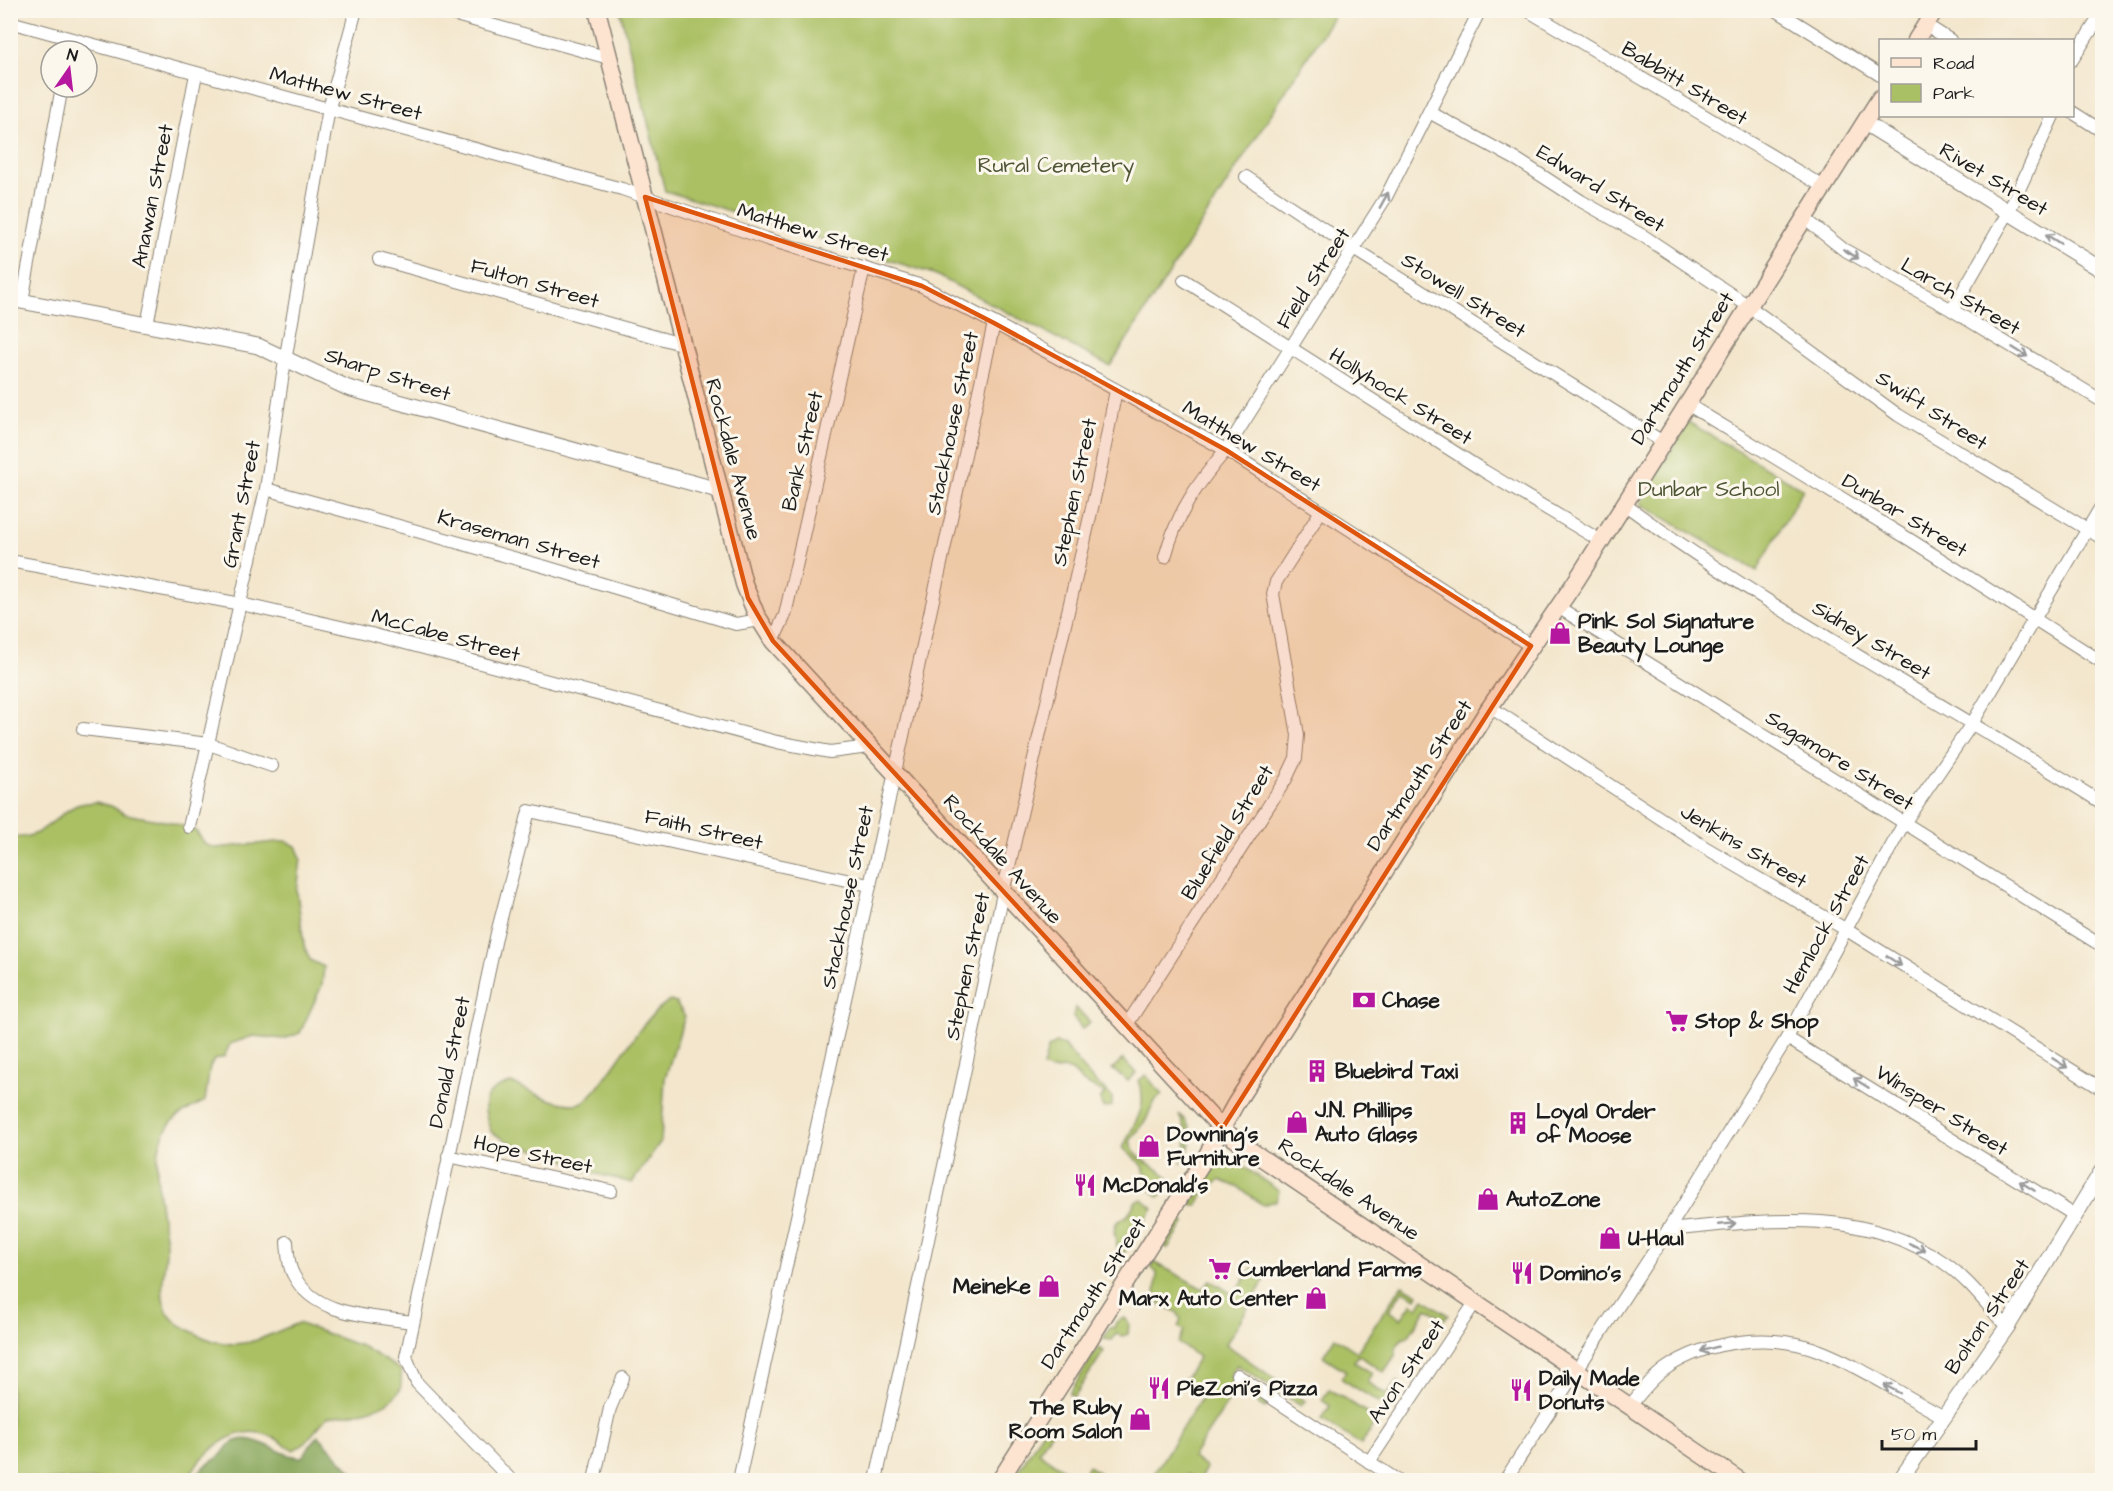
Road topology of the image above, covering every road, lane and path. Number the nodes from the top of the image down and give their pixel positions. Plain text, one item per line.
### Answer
1 (356, 10) edge
2 (438, 10) edge
3 (597, 10) edge
4 (1480, 10) edge
5 (1527, 10) edge
6 (1776, 10) edge
7 (1935, 10) edge
8 (2103, 13) edge
9 (10, 22) edge
10 (1926, 26) junction
11 (54, 39) edge
12 (1917, 39) edge
13 (1948, 39) edge
14 (99, 52) edge
15 (609, 58) junction
16 (2074, 58) edge
17 (196, 74) junction
18 (1879, 74) edge
19 (59, 99) edge
20 (1879, 101) edge
21 (329, 108) junction
22 (1429, 112) junction
23 (2074, 113) edge
24 (2053, 117) edge
25 (1865, 123) junction
26 (2103, 131) edge
27 (1246, 177) dead end
28 (1824, 188) junction
29 (645, 197) junction
30 (2009, 212) junction
31 (1805, 219) junction
32 (1355, 250) junction
33 (379, 259) dead end
34 (864, 268) junction
35 (2103, 270) edge
36 (1184, 280) dead end
37 (16, 300) edge
38 (1748, 305) junction
39 (1952, 310) junction
40 (994, 323) junction
41 (147, 325) junction
42 (681, 344) junction
43 (1290, 349) junction
44 (286, 358) junction
45 (1116, 390) junction
46 (2103, 401) edge
47 (1687, 404) junction
48 (1662, 442) junction
49 (1226, 450) junction
50 (266, 489) junction
51 (718, 490) junction
52 (1624, 504) junction
53 (2103, 505) edge
54 (1321, 511) junction
55 (2088, 529) junction
56 (2103, 538) edge
57 (1601, 541) junction
58 (1165, 557) dead end
59 (10, 561) edge
60 (241, 604) junction
61 (1558, 607) junction
62 (2033, 618) junction
63 (760, 620) junction
64 (773, 641) junction
65 (1531, 646) junction
66 (2103, 662) edge
67 (1490, 706) junction
68 (1973, 722) junction
69 (83, 729) dead end
70 (209, 744) junction
71 (869, 747) junction
72 (272, 766) dead end
73 (894, 774) junction
74 (2103, 803) edge
75 (529, 811) joint
76 (1904, 823) junction
77 (189, 827) dead end
78 (869, 885) junction
79 (1003, 893) junction
80 (1845, 929) junction
81 (2103, 946) edge
82 (1126, 1026) junction
83 (1787, 1038) junction
84 (2103, 1089) edge
85 (1222, 1129) junction
86 (448, 1156) junction
87 (2103, 1172) edge
88 (611, 1191) dead end
89 (2076, 1216) junction
90 (1668, 1230) junction
91 (287, 1242) dead end
92 (1476, 1301) junction
93 (413, 1322) junction
94 (2007, 1327) junction
95 (1577, 1369) junction
96 (1238, 1376) dead end
97 (623, 1378) dead end
98 (1630, 1406) junction
99 (1944, 1417) junction
100 (1369, 1462) junction
101 (1730, 1478) edge
102 (511, 1480) edge
103 (594, 1480) edge
104 (739, 1480) edge
105 (876, 1480) edge
106 (1000, 1480) edge
107 (1397, 1480) edge
108 (1504, 1480) edge
109 (1900, 1480) edge

1 - 21 street, Grant Street
2 - 15 street
3 - 15 main road, Rockdale Avenue
4 - 22 street, Field Street
5 - 28 street, Babbitt Street
6 - 18 street
7 - 10 main road
8 - 16 street
9 - 11 street, Matthew Street
10 - 12 main road
10 - 13 street
14 - 17 street, Matthew Street
15 - 29 main road, Rockdale Avenue
17 - 21 street, Matthew Street
17 - 41 street, Anawan Street
19 - 37 street
20 - 25 main road, Dartmouth Street
21 - 29 street, Matthew Street
21 - 44 street, Grant Street
32 -> 22 street, Field Street
22 - 38 street, Edward Street
23 - 26 street
24 - 30 street
25 - 28 main road, Dartmouth Street
25 - 30 street, Rivet Street
27 - 32 street, Stowell Street
28 - 31 main road, Dartmouth Street
29 - 34 street, Matthew Street
29 - 42 main road, Rockdale Avenue
35 -> 30 street, Rivet Street
30 - 39 street
31 - 38 main road, Dartmouth Street
31 -> 39 street, Larch Street
32 - 43 street, Field Street
32 - 48 street, Stowell Street
33 - 42 street, Fulton Street
34 - 40 street, Matthew Street
34 - 64 street, Bank Street
36 - 43 street, Hollyhock Street
37 - 41 street, Sharp Street
38 - 47 main road, Dartmouth Street
38 - 55 street, Swift Street
39 -> 46 street, Larch Street
40 - 45 street, Matthew Street
40 - 73 street, Stackhouse Street
41 - 44 street, Sharp Street
42 - 51 main road, Rockdale Avenue
43 - 49 street, Field Street
43 - 57 street, Hollyhock Street
44 - 50 street, Grant Street
44 - 51 street, Sharp Street
45 - 49 street, Matthew Street
45 - 79 street, Stephen Street
47 - 48 main road, Dartmouth Street
47 - 62 street, Dunbar Street
48 - 52 main road, Dartmouth Street
49 - 54 street, Matthew Street
49 - 58 street, Field Street
50 - 60 street, Grant Street
50 - 63 street, Kraseman Street
51 - 63 main road, Rockdale Avenue
52 - 57 main road, Dartmouth Street
52 - 68 street, Sidney Street
53 - 55 street, Hemlock Street
54 - 65 street, Matthew Street
54 - 82 street, Bluefield Street
55 - 56 street, Swift Street
55 - 62 street, Hemlock Street
57 - 61 main road, Dartmouth Street
59 - 60 street, McCabe Street
60 - 70 street, Grant Street
60 - 71 street, McCabe Street
61 - 65 main road, Dartmouth Street
61 - 76 street, Sagamore Street
62 - 66 street, Dunbar Street
62 - 68 street, Hemlock Street
63 - 64 main road, Rockdale Avenue
64 - 71 main road, Rockdale Avenue
65 - 67 main road, Dartmouth Street
67 - 80 street, Jenkins Street
67 - 85 main road, Dartmouth Street
68 - 74 street, Sidney Street
68 - 76 street, Hemlock Street
69 - 70 street
70 - 72 street
70 - 77 street, Grant Street
71 - 73 main road, Rockdale Avenue
73 - 78 street, Stackhouse Street
73 - 79 main road, Rockdale Avenue
75 - 78 street, Faith Street
75 - 86 street, Donald Street
76 - 80 street, Hemlock Street
76 - 81 street, Sagamore Street
78 - 104 street, Stackhouse Street
79 - 82 main road, Rockdale Avenue
79 - 105 street, Stephen Street
80 - 83 street, Hemlock Street
80 -> 84 street, Jenkins Street
82 - 85 main road, Rockdale Avenue
89 -> 83 street, Winsper Street
83 - 90 street, Hemlock Street
85 - 92 main road, Rockdale Avenue
85 - 106 main road, Dartmouth Street
86 - 88 street, Hope Street
86 - 93 street, Donald Street
87 - 89 street, Bolton Street
89 - 94 street, Bolton Street
90 -> 94 street
90 - 95 street, Hemlock Street
91 - 93 street
92 - 95 main road, Rockdale Avenue
92 - 100 street, Avon Street
93 - 102 street, Donald Street
94 - 99 street, Bolton Street
95 - 98 main road, Rockdale Avenue
95 - 108 street, Hemlock Street
96 - 100 street
97 - 103 street
99 -> 98 street
98 - 101 main road, Rockdale Avenue
99 - 109 street, Bolton Street
100 - 107 street

